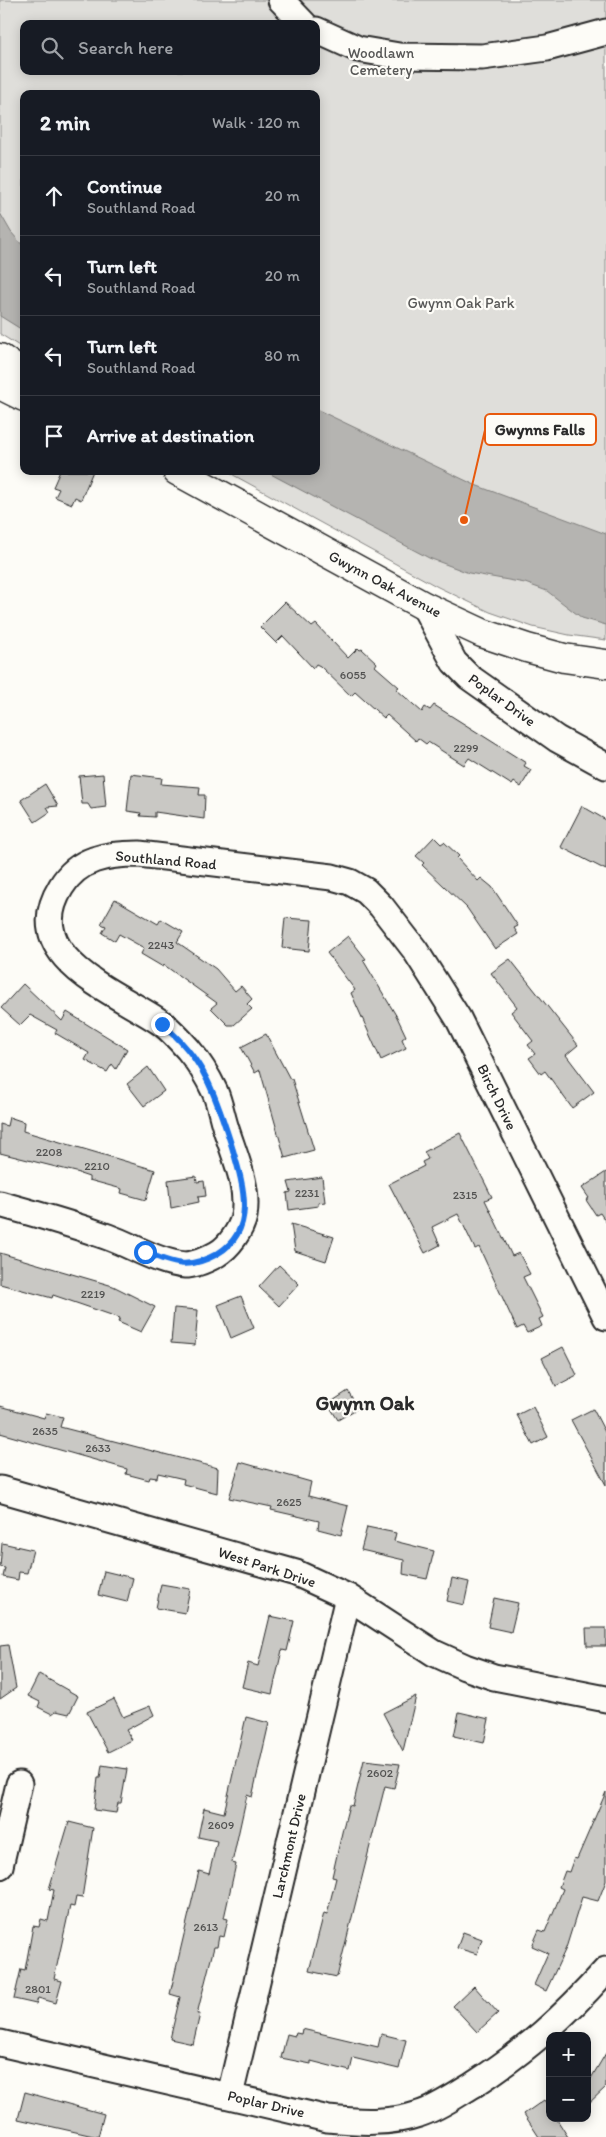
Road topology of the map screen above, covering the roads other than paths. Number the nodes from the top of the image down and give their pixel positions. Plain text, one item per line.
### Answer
1 (281, 0) edge
2 (300, 20) edge
3 (320, 32) edge
4 (606, 32) edge
5 (0, 358) edge
6 (20, 372) edge
7 (0, 385) edge
8 (20, 394) edge
9 (184, 475) edge
10 (424, 606) junction
11 (606, 664) edge
12 (606, 766) edge
13 (366, 891) joint
14 (0, 1204) edge
15 (600, 1290) edge
16 (606, 1317) edge
17 (0, 1489) edge
18 (348, 1597) junction
19 (606, 1698) edge
20 (19, 1784) dead end
21 (0, 1866) edge
22 (606, 1970) edge
23 (0, 2043) edge
24 (230, 2095) junction

1 - 2 street
3 - 4 street
5 - 6 main road
7 - 8 main road
9 - 10 main road, Gwynn Oak Avenue
10 - 11 main road, Gwynn Oak Avenue
10 - 12 street, Poplar Drive
13 - 14 street, Southland Road
13 - 15 street, Birch Drive
15 - 16 street, Birch Drive
17 - 18 street, West Park Drive
18 - 19 street, West Park Drive
18 - 24 street, Larchmont Drive
20 - 21 street
22 - 24 street, Poplar Drive
23 - 24 street, Poplar Drive

